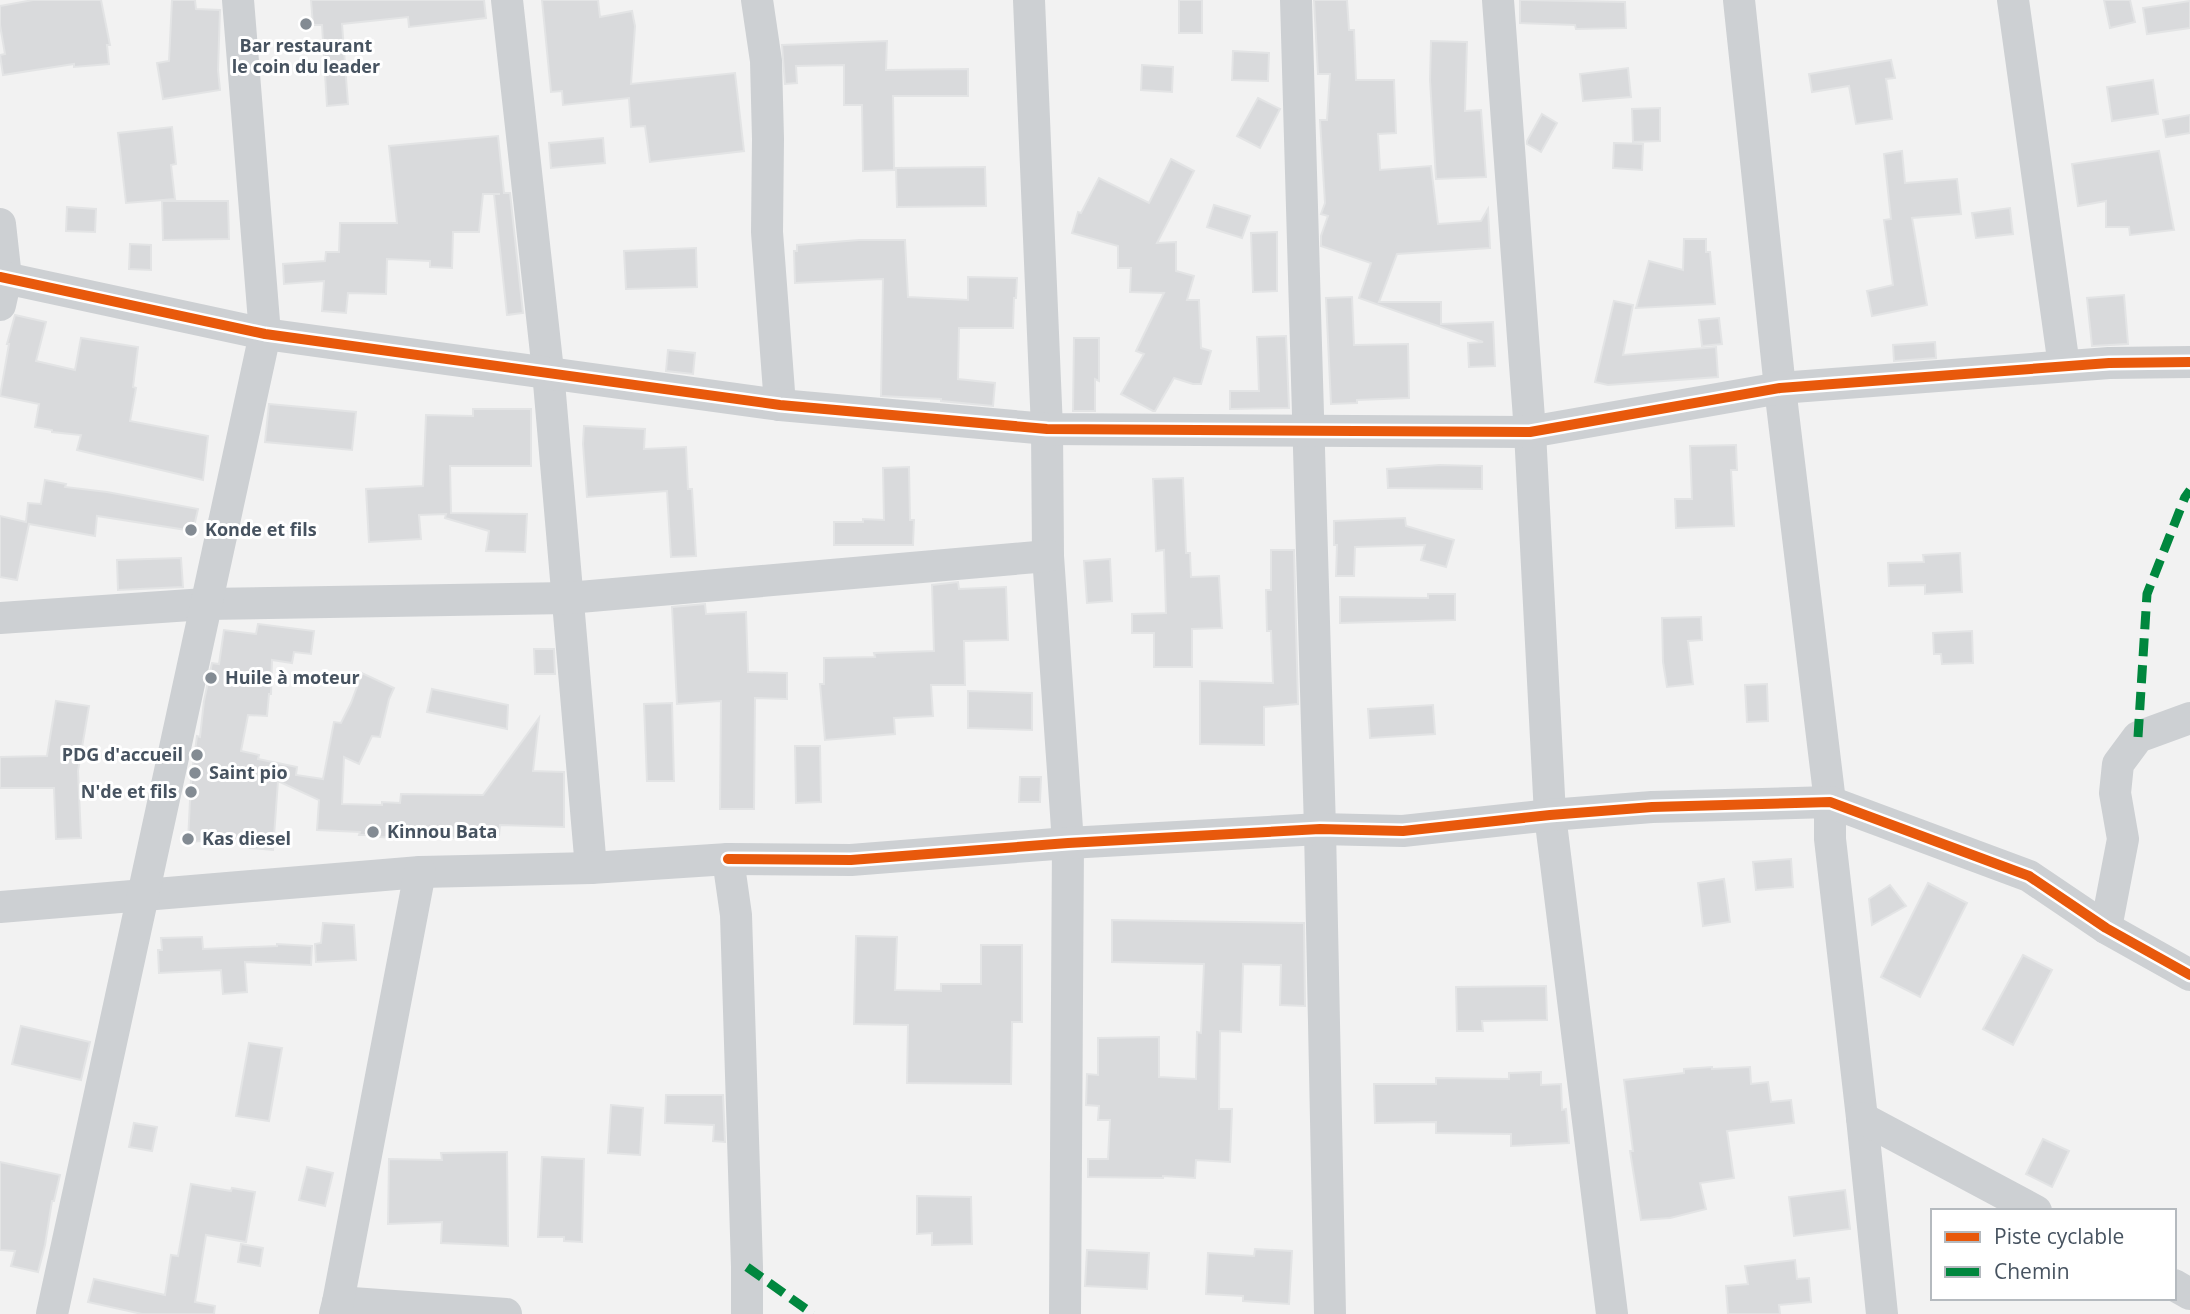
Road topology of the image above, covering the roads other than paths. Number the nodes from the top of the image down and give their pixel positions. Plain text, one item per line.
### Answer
1 (238, 0) edge
2 (507, 0) edge
3 (757, 0) edge
4 (1029, 0) edge
5 (1296, 0) edge
6 (1498, 0) edge
7 (1739, 0) edge
8 (2013, 0) edge
9 (0, 224) edge
10 (2, 286) edge
11 (265, 334) junction
12 (2190, 362) edge
13 (2064, 366) junction
14 (548, 372) junction
15 (1780, 387) junction
16 (780, 405) junction
17 (1047, 429) junction
18 (1308, 431) junction
19 (1530, 432) junction
20 (1048, 556) junction
21 (568, 598) junction
22 (205, 604) junction
23 (0, 618) edge
24 (2190, 718) edge
25 (1830, 802) junction
26 (1549, 815) junction
27 (1320, 829) junction
28 (1068, 843) junction
29 (728, 859) junction
30 (591, 868) junction
31 (421, 872) junction
32 (143, 895) junction
33 (0, 907) edge
34 (2106, 928) junction
35 (2190, 975) edge
36 (1862, 1118) junction
37 (2031, 1209) edge
38 (336, 1308) edge
39 (52, 1314) edge
40 (506, 1314) edge
41 (747, 1314) edge
42 (1065, 1314) edge
43 (1330, 1314) edge
44 (1612, 1314) edge
45 (1882, 1314) edge

1 - 11 street
2 - 14 street
3 - 16 street
4 - 17 street
5 - 18 street
6 - 19 street
7 - 15 street
8 - 13 street
9 - 10 street
10 - 11 street
11 - 14 street
11 - 22 street
12 - 13 street
13 - 15 street
14 - 16 street
14 - 21 street
15 - 19 street
15 - 25 street
16 - 17 street
17 - 18 street
17 - 20 street
18 - 19 street
18 - 27 street
19 - 26 street
20 - 21 street
20 - 28 street
21 - 22 street
21 - 30 street
22 - 23 street
22 - 32 street
24 - 34 street
25 - 26 street
25 - 34 street
25 - 36 street
26 - 27 street
26 - 44 street
27 - 28 street
27 - 43 street
28 - 29 street
28 - 42 street
29 - 30 street
29 - 41 street
30 - 31 street
31 - 32 street
31 - 38 street
32 - 33 street
32 - 39 street
34 - 35 street
36 - 37 street
36 - 45 street
38 - 40 street

